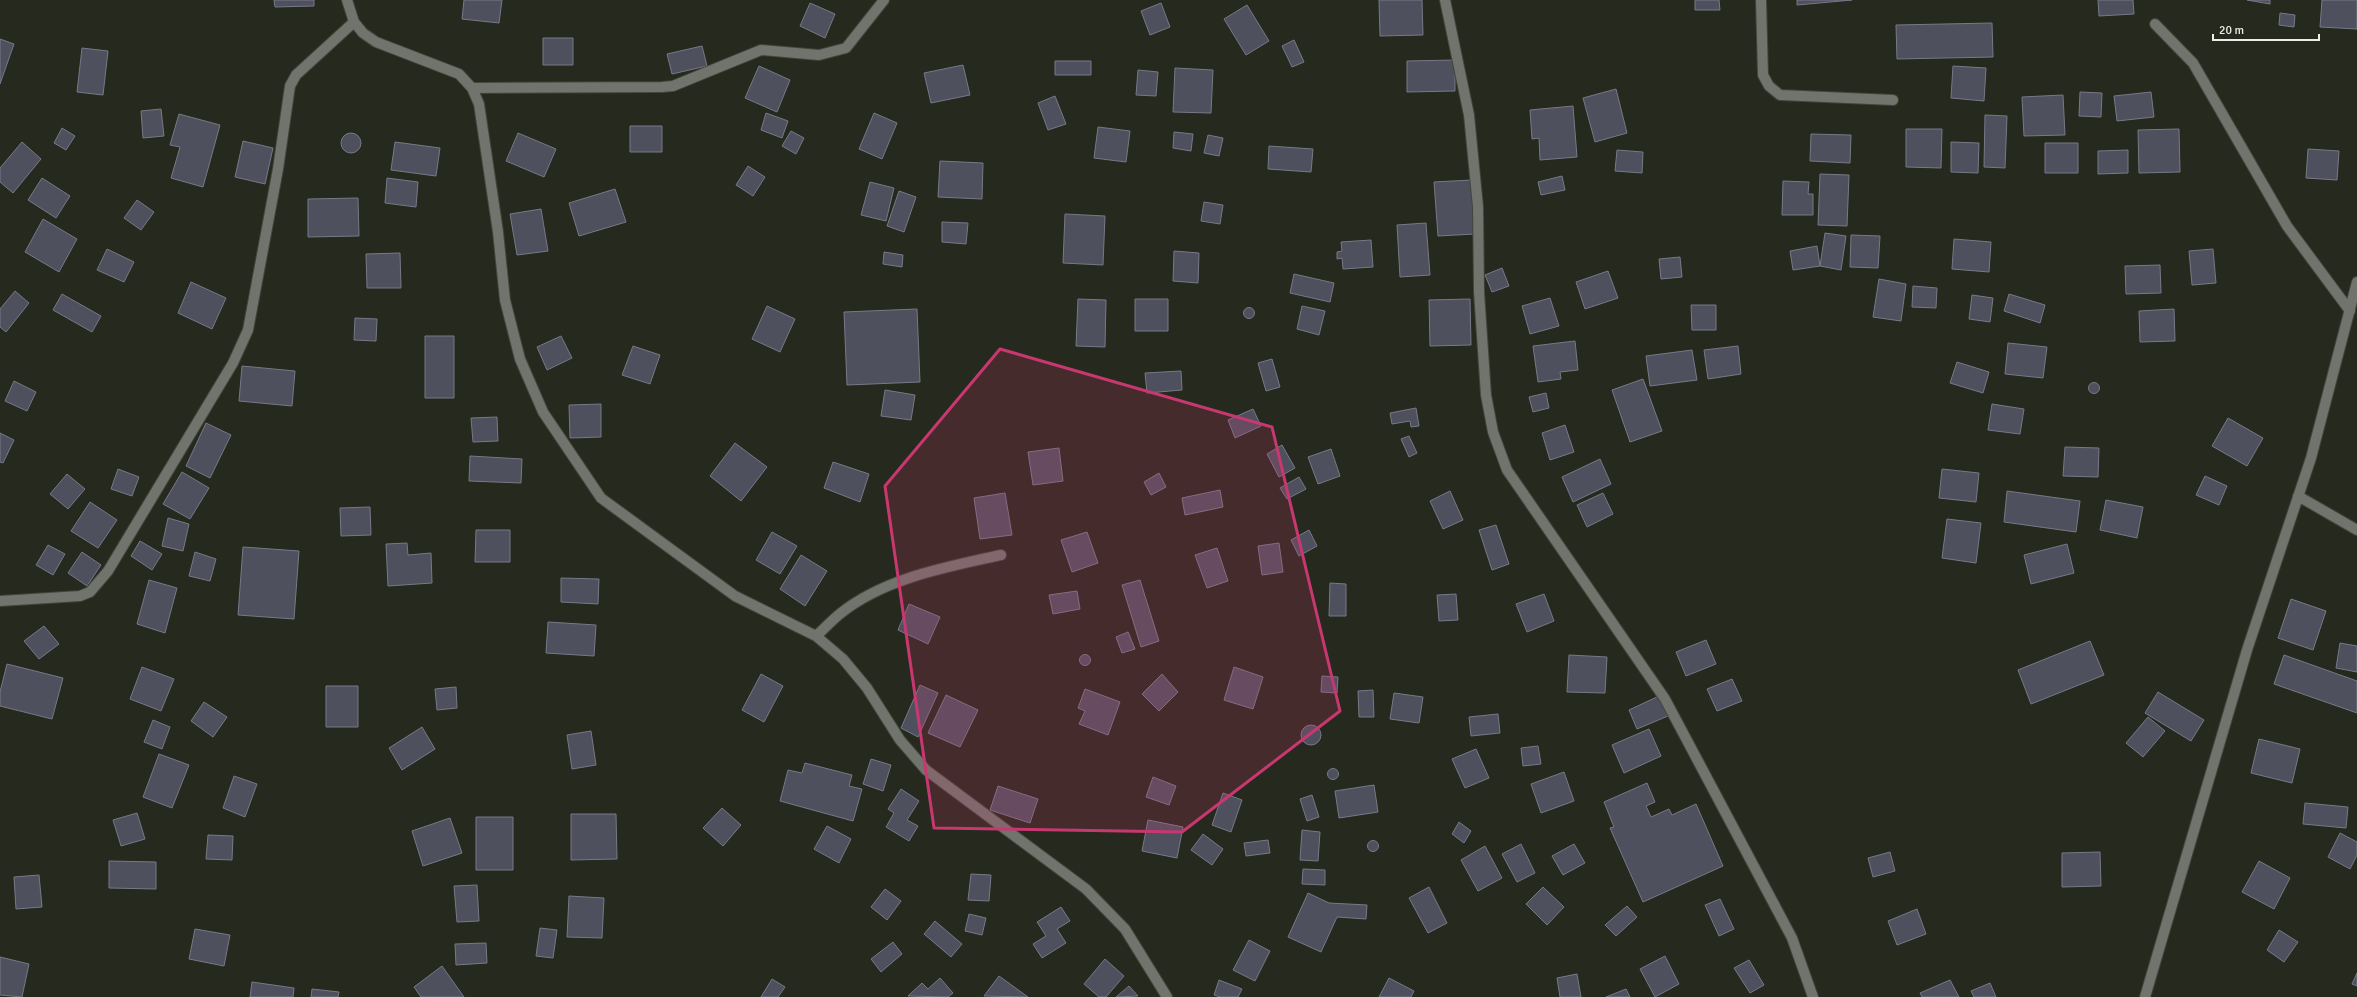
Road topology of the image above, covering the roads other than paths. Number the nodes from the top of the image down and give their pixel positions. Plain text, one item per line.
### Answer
1 (347, 0) edge
2 (884, 0) edge
3 (1446, 0) edge
4 (1762, 0) edge
5 (354, 22) junction
6 (2155, 24) dead end
7 (472, 88) junction
8 (1893, 100) dead end
9 (2357, 282) edge
10 (2350, 311) junction
11 (2298, 496) junction
12 (2357, 530) edge
13 (1001, 555) dead end
14 (0, 601) edge
15 (816, 636) junction
16 (1166, 997) edge
17 (1813, 997) edge
18 (2145, 997) edge

1 - 5 street
2 - 7 street
3 - 17 street
4 - 8 street
5 - 7 street
5 - 14 street
6 - 10 street
7 - 15 street
9 - 10 street
10 - 11 street
11 - 12 street
11 - 18 street
13 - 15 street
15 - 16 street

